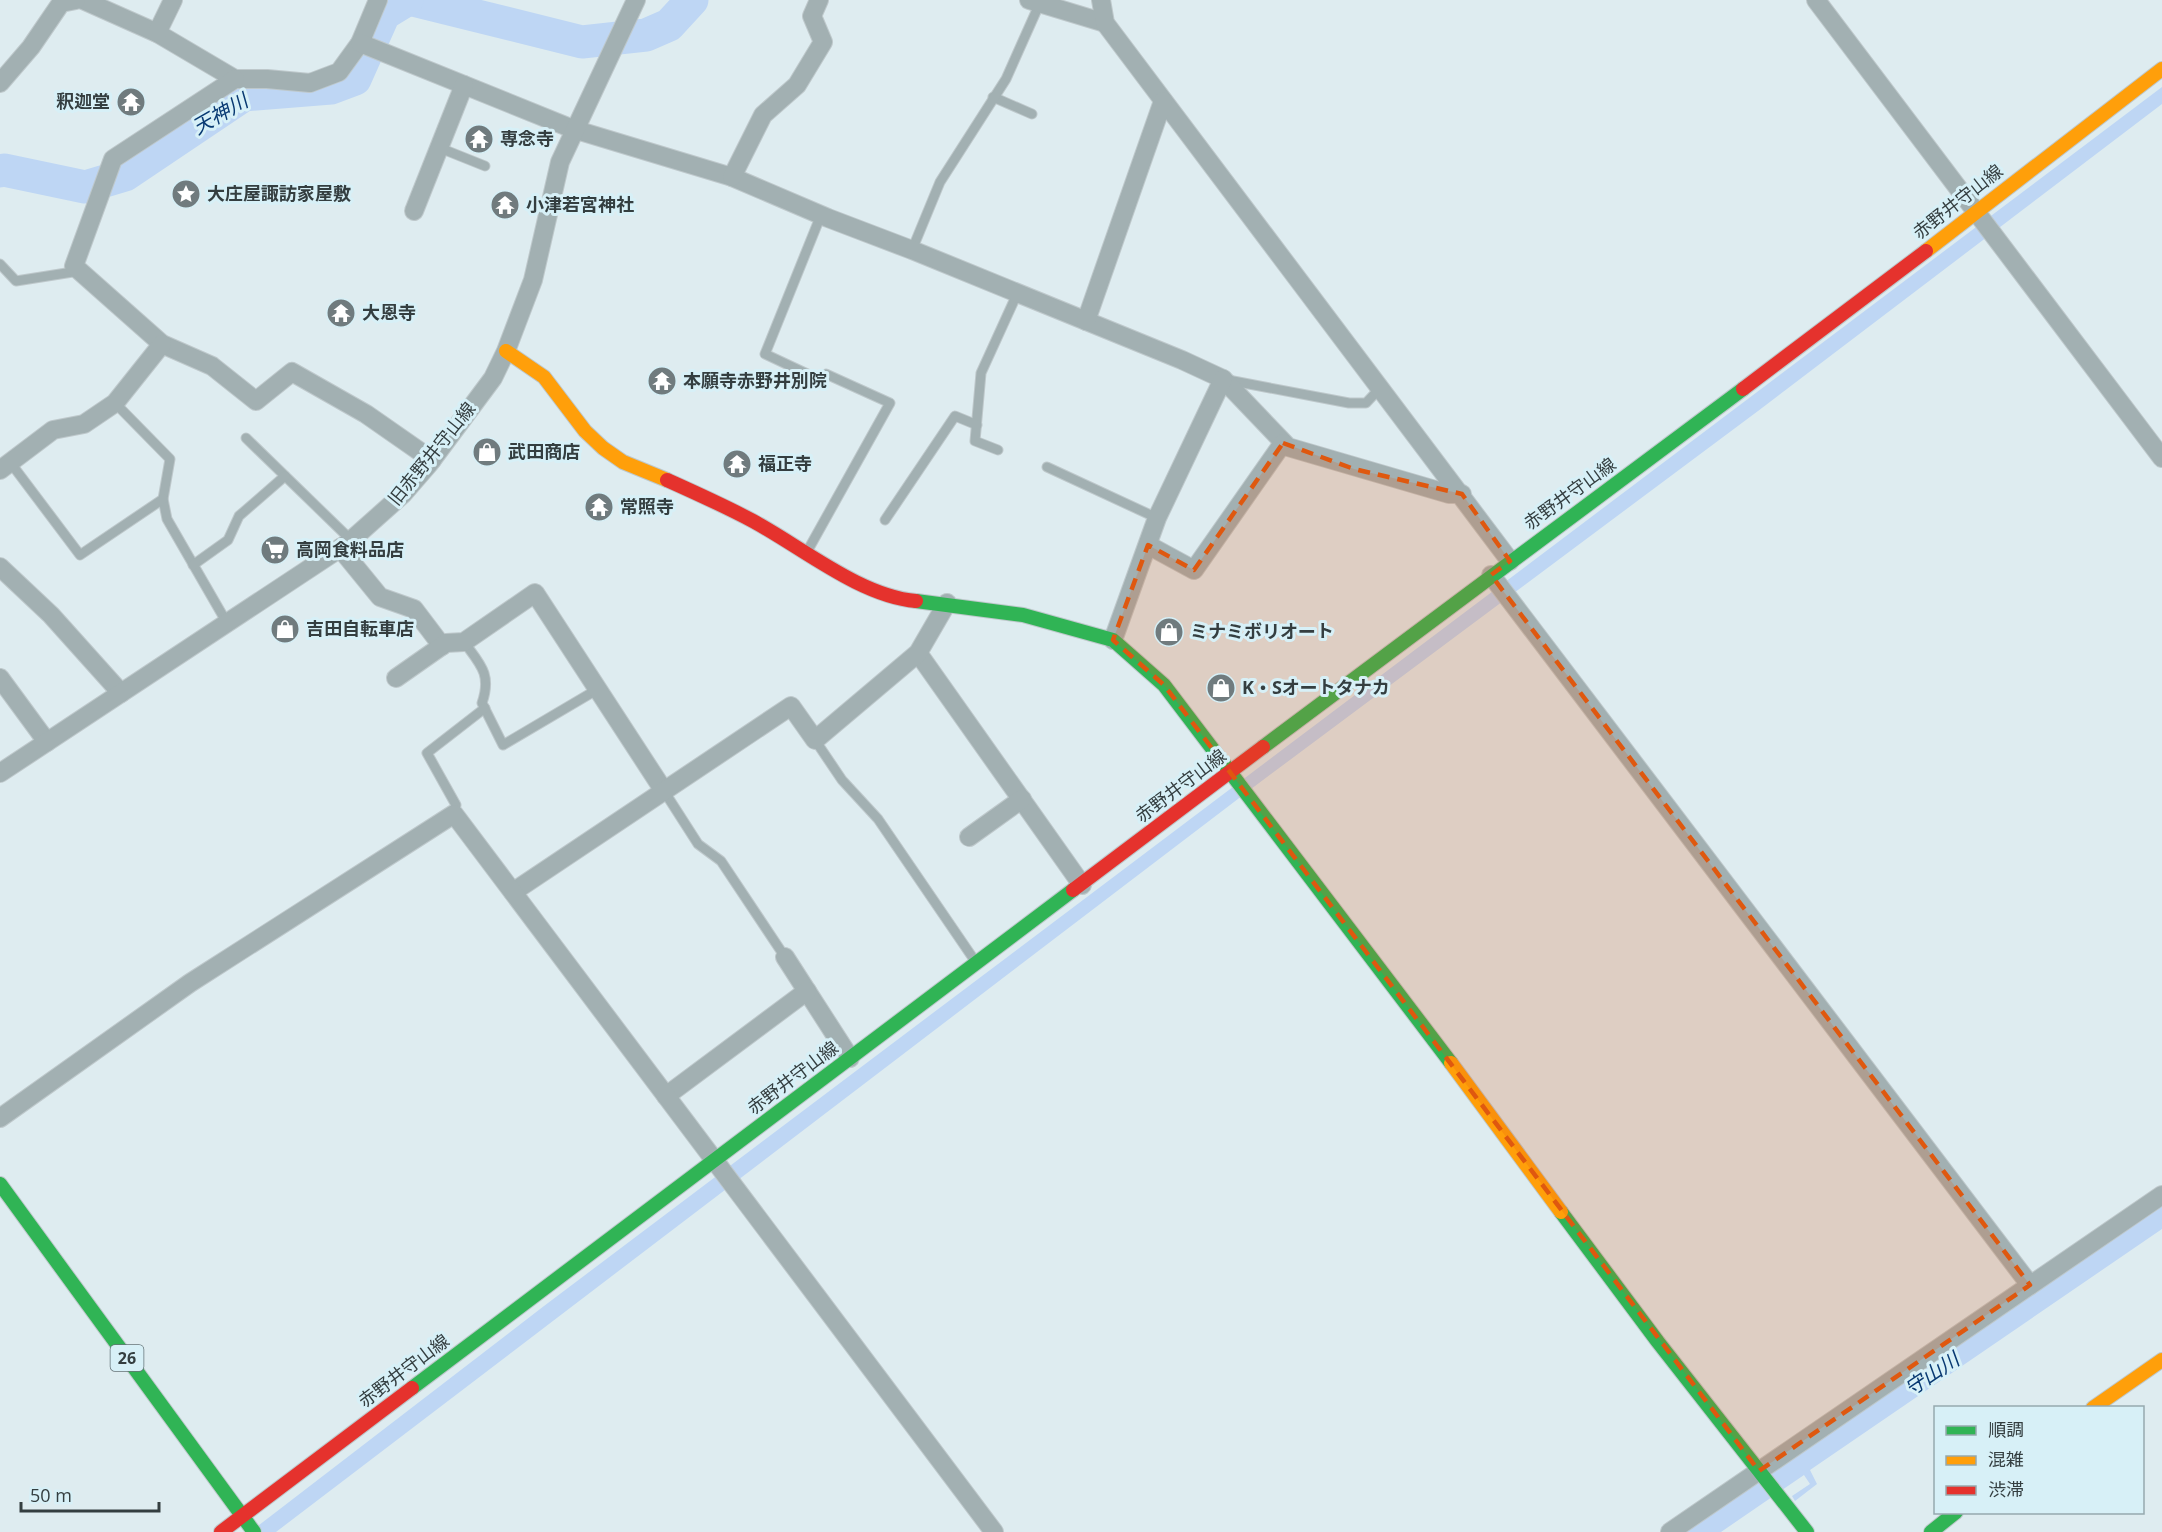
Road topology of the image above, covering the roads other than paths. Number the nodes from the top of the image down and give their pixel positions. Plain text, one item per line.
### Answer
1 (82, 0) edge
2 (173, 0) edge
3 (378, 0) edge
4 (636, 0) edge
5 (819, 0) edge
6 (1101, 0) edge
7 (1816, 0) edge
8 (64, 1) edge
9 (1034, 2) edge
10 (1105, 23) junction
11 (157, 33) junction
12 (360, 43) junction
13 (2162, 69) edge
14 (235, 80) junction
15 (0, 83) edge
16 (464, 85) junction
17 (993, 97) junction
18 (1163, 101) junction
19 (1032, 114) dead end
20 (573, 129) junction
21 (440, 148) junction
22 (484, 166) dead end
23 (732, 177) junction
24 (414, 211) dead end
25 (1975, 211) junction
26 (821, 215) junction
27 (912, 250) junction
28 (0, 264) edge
29 (80, 271) junction
30 (1017, 294) junction
31 (1086, 321) junction
32 (162, 344) junction
33 (506, 351) junction
34 (1223, 379) junction
35 (1381, 387) junction
36 (115, 403) junction
37 (977, 425) junction
38 (246, 438) dead end
39 (1283, 443) junction
40 (998, 450) dead end
41 (2162, 458) edge
42 (432, 460) junction
43 (5, 466) edge
44 (1047, 467) dead end
45 (285, 476) junction
46 (1462, 494) junction
47 (162, 499) junction
48 (1156, 518) junction
49 (885, 520) dead end
50 (346, 544) junction
51 (1148, 546) junction
52 (806, 552) junction
53 (1510, 561) junction
54 (193, 565) junction
55 (0, 567) edge
56 (1491, 575) junction
57 (947, 603) junction
58 (227, 623) junction
59 (1113, 640) junction
60 (464, 642) junction
61 (442, 646) junction
62 (918, 653) junction
63 (0, 678) edge
64 (396, 678) dead end
65 (598, 689) junction
66 (121, 693) junction
67 (485, 708) junction
68 (815, 740) junction
69 (47, 742) junction
70 (1231, 771) junction
71 (0, 773) edge
72 (664, 791) junction
73 (1022, 799) junction
74 (454, 814) junction
75 (969, 837) dead end
76 (1082, 885) junction
77 (513, 892) junction
78 (785, 957) joint
79 (976, 963) junction
80 (807, 991) junction
81 (850, 1058) junction
82 (666, 1096) junction
83 (0, 1118) edge
84 (714, 1160) junction
85 (0, 1184) edge
86 (2162, 1195) edge
87 (2030, 1285) junction
88 (2162, 1360) edge
89 (2094, 1406) edge
90 (1759, 1471) junction
91 (1954, 1514) edge
92 (242, 1516) junction
93 (221, 1532) edge
94 (254, 1532) edge
95 (994, 1532) edge
96 (1670, 1532) edge
97 (1807, 1532) edge
98 (1931, 1532) edge

1 - 11 street
2 - 11 street
3 - 12 street
4 - 20 street, 旧赤野井守山線
5 - 23 street
6 - 10 street
7 - 25 street
8 - 15 street
9 - 10 street
9 - 17 lane
10 - 18 street
11 - 14 street
12 - 14 street
12 - 16 street
13 - 25 main road, 赤野井守山線
14 - 29 street
16 - 20 street
16 - 21 street
17 - 19 lane
17 - 27 lane
18 - 31 street
18 - 35 street
20 - 23 street
20 - 33 street, 旧赤野井守山線
21 - 22 lane
21 - 24 street
23 - 26 street
25 - 41 street
25 - 53 main road, 赤野井守山線
26 - 27 street
26 - 52 lane
27 - 30 street
28 - 29 lane
29 - 32 street
30 - 31 street
30 - 37 lane
31 - 34 street
32 - 36 street
32 - 42 street
33 - 42 street, 旧赤野井守山線
33 - 52 main road
34 - 35 lane
34 - 39 street
34 - 48 street
35 - 46 street
36 - 43 street
36 - 47 lane
37 - 40 lane
37 - 49 lane
38 - 45 lane
39 - 46 street
39 - 51 street
42 - 50 street, 旧赤野井守山線
43 - 47 lane
44 - 48 lane
45 - 50 lane
45 - 54 lane
46 - 53 street
47 - 54 lane
48 - 51 street
50 - 58 street, 旧赤野井守山線
50 - 61 street
51 - 59 street
52 - 57 main road
53 - 56 main road, 赤野井守山線
54 - 58 lane
55 - 66 street
56 - 70 main road, 赤野井守山線
56 - 87 street
57 - 59 main road
57 - 62 street
58 - 66 street, 旧赤野井守山線
59 - 70 main road
60 - 61 street
60 - 65 street
60 - 67 lane
61 - 64 street
62 - 68 street
62 - 73 street
63 - 69 street
65 - 67 lane
65 - 72 street
66 - 69 street, 旧赤野井守山線
67 - 74 lane
68 - 72 street
68 - 79 lane
69 - 71 street, 旧赤野井守山線
70 - 76 main road, 赤野井守山線
70 - 90 main road
72 - 77 street
72 - 78 lane
73 - 75 street
73 - 76 street
74 - 77 street
74 - 83 street
76 - 79 main road, 赤野井守山線
77 - 82 street
78 - 80 street
79 - 81 main road, 赤野井守山線
80 - 81 street
80 - 82 street
81 - 84 main road, 赤野井守山線
82 - 84 street
84 - 92 main road, 赤野井守山線
84 - 95 street
85 - 92 main road, 26
86 - 87 street
87 - 90 street
88 - 89 main road
90 - 96 street
90 - 97 main road
91 - 98 main road
92 - 93 main road, 赤野井守山線
92 - 94 main road, 26

